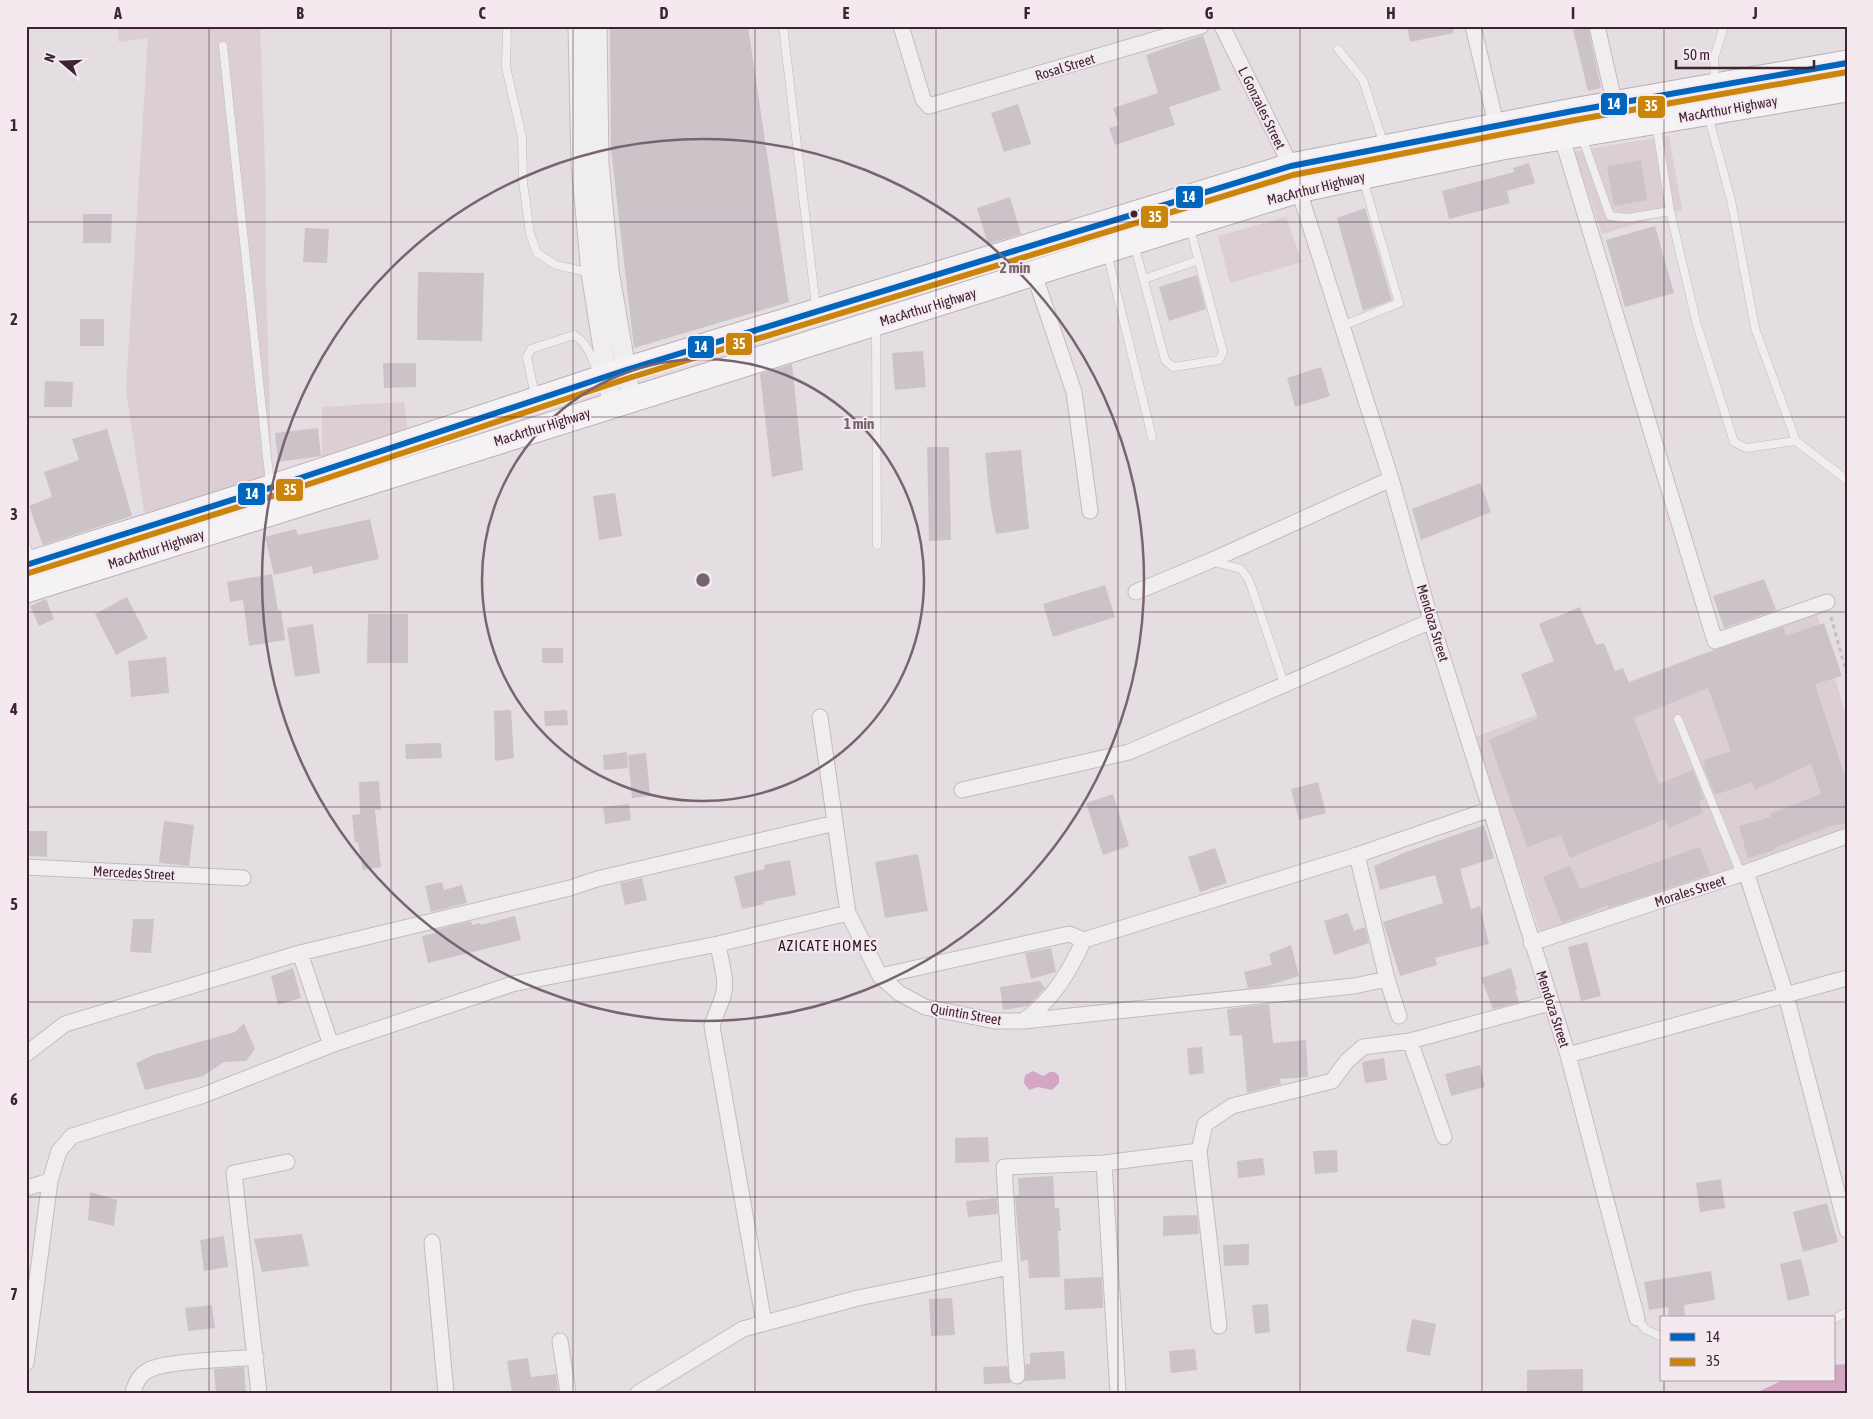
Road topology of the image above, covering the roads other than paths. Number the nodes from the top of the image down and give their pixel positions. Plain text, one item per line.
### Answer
1 (506, 26) edge
2 (578, 26) edge
3 (597, 26) edge
4 (782, 26) edge
5 (901, 26) edge
6 (1201, 26) edge
7 (1222, 26) edge
8 (1473, 26) edge
9 (1597, 26) edge
10 (1724, 26) edge
11 (223, 46) dead end
12 (1338, 49) dead end
13 (1847, 63) edge
14 (1715, 86) junction
15 (1847, 88) edge
16 (1651, 98) junction
17 (1573, 111) junction
18 (1707, 113) junction
19 (1617, 116) junction
20 (1655, 122) junction
21 (1500, 136) junction
22 (1571, 136) junction
23 (1385, 147) junction
24 (1291, 166) junction
25 (1362, 177) junction
26 (1298, 190) junction
27 (1670, 211) junction
28 (1189, 224) junction
29 (1134, 244) junction
30 (1107, 251) junction
31 (1199, 260) junction
32 (591, 273) junction
33 (1034, 274) junction
34 (1144, 279) junction
35 (816, 312) junction
36 (876, 323) junction
37 (1342, 326) junction
38 (612, 375) junction
39 (536, 401) junction
40 (622, 402) junction
41 (1152, 437) dead end
42 (1796, 441) junction
43 (1391, 479) junction
44 (1847, 480) edge
45 (270, 488) junction
46 (1090, 511) dead end
47 (877, 545) dead end
48 (28, 558) edge
49 (1210, 561) junction
50 (26, 590) edge
51 (1136, 592) dead end
52 (1827, 602) road end
53 (1431, 621) junction
54 (1284, 683) junction
55 (820, 717) dead end
56 (1678, 719) dead end
57 (962, 790) dead end
58 (1491, 809) junction
59 (835, 823) junction
60 (1847, 836) edge
61 (1357, 855) junction
62 (26, 867) edge
63 (1744, 873) junction
64 (243, 878) dead end
65 (848, 914) junction
66 (1084, 940) junction
67 (1531, 943) junction
68 (718, 944) junction
69 (300, 953) junction
70 (880, 976) junction
71 (1847, 978) edge
72 (1387, 979) junction
73 (1786, 996) junction
74 (1550, 1003) junction
75 (1400, 1016) dead end
76 (1023, 1021) junction
77 (1410, 1041) junction
78 (331, 1045) junction
79 (26, 1054) edge
80 (1568, 1055) junction
81 (1444, 1137) dead end
82 (1199, 1151) junction
83 (287, 1162) dead end
84 (1104, 1163) junction
85 (50, 1181) junction
86 (26, 1188) edge
87 (1847, 1230) edge
88 (432, 1242) dead end
89 (1010, 1267) junction
90 (1637, 1318) joint
91 (764, 1323) junction
92 (1219, 1326) dead end
93 (1660, 1336) edge
94 (560, 1341) dead end
95 (256, 1357) junction
96 (26, 1363) edge
97 (1017, 1376) dead end
98 (133, 1393) edge
99 (259, 1393) edge
100 (446, 1393) edge
101 (568, 1393) edge
102 (638, 1393) edge
103 (1118, 1393) edge

1 - 32 lane
2 - 32 street
3 - 38 street
4 - 35 lane
5 - 6 street, Rosal Street
7 - 24 street, L. Gonzales Street
8 - 21 street
9 - 19 street
10 - 14 lane
11 - 45 lane
12 - 23 lane
13 - 14 highway, MacArthur Highway
14 - 16 highway, MacArthur Highway
15 - 18 highway, MacArthur Highway
16 - 19 highway, MacArthur Highway
16 - 20 lane
17 - 19 highway, MacArthur Highway
17 - 21 highway, MacArthur Highway
17 - 22 lane
18 - 20 highway, MacArthur Highway
18 - 42 lane
19 - 20 highway, MacArthur Highway
19 - 22 highway, MacArthur Highway
20 - 27 lane
21 - 22 highway, MacArthur Highway
21 - 23 highway, MacArthur Highway
21 - 25 highway, MacArthur Highway
22 - 27 lane
22 - 52 street
23 - 24 highway, MacArthur Highway
24 - 26 street, L. Gonzales Street
24 - 35 highway, MacArthur Highway
25 - 26 highway, MacArthur Highway
25 - 37 lane
26 - 28 highway, MacArthur Highway
26 - 37 street, Mendoza Street
27 - 42 lane
28 - 29 highway, MacArthur Highway
28 - 31 lane
29 - 30 highway, MacArthur Highway
29 - 34 lane
30 - 33 highway, MacArthur Highway
30 - 41 lane
31 - 34 lane
31 - 34 lane
32 - 38 street
33 - 36 highway, MacArthur Highway
33 - 46 street
35 - 38 highway, MacArthur Highway
36 - 40 highway, MacArthur Highway
36 - 47 lane
37 - 43 street, Mendoza Street
38 - 39 highway, MacArthur Highway
38 - 39 lane
38 - 40 street
39 - 45 highway, MacArthur Highway
40 - 50 highway, MacArthur Highway
42 - 44 lane
43 - 49 street
43 - 53 street, Mendoza Street
45 - 48 highway, MacArthur Highway
49 - 51 street
49 - 54 lane
53 - 54 street
53 - 58 street, Mendoza Street
54 - 57 street
55 - 59 street, Quintin Street
56 - 63 lane
58 - 61 street
58 - 67 street, Mendoza Street
59 - 65 street, Quintin Street
59 - 69 street
60 - 63 street, Morales Street
61 - 66 street
61 - 72 street
62 - 64 street, Mercedes Street
63 - 67 street, Morales Street
63 - 73 street
65 - 68 street
65 - 70 street, Quintin Street
66 - 70 street
66 - 76 street
67 - 74 street, Mendoza Street
68 - 78 street
68 - 91 street
69 - 78 street
69 - 79 street
70 - 76 street, Quintin Street
71 - 73 street, Mendoza Street
72 - 75 street
72 - 76 street, Quintin Street
73 - 80 street, Mendoza Street
73 - 87 street
74 - 77 street
74 - 80 street, Mendoza Street
77 - 81 street
77 - 82 street
78 - 85 street
80 - 90 street, Mendoza Street
82 - 84 street
82 - 92 street
83 - 95 street
84 - 89 street
84 - 103 street
85 - 86 street
85 - 96 street
88 - 100 street
89 - 91 street
89 - 97 street
90 - 93 lane
91 - 102 street
94 - 101 street
95 - 98 street
95 - 99 street

